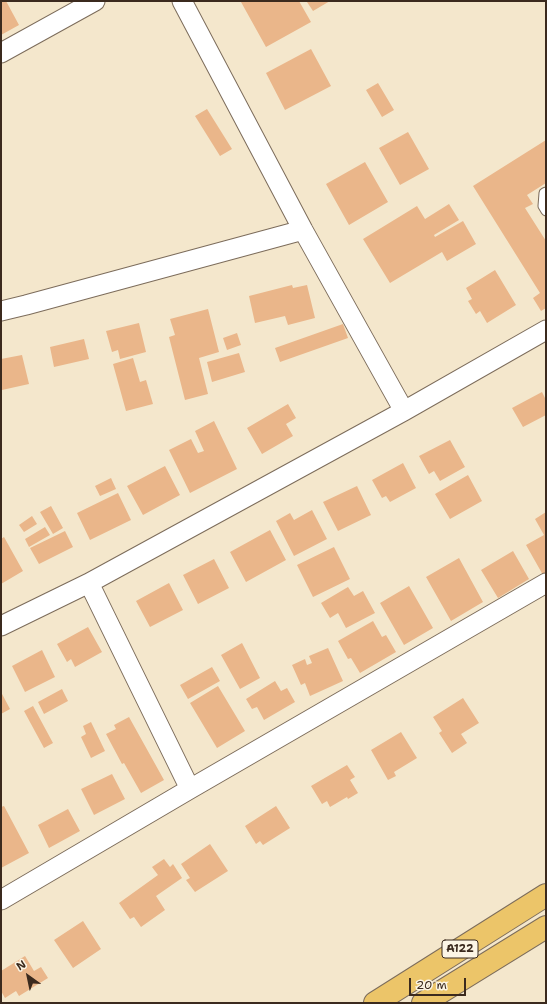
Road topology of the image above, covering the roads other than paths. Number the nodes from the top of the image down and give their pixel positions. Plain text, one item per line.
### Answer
1 (95, 1) edge
2 (182, 1) edge
3 (1, 53) edge
4 (546, 192) edge
5 (546, 211) edge
6 (303, 230) junction
7 (1, 310) edge
8 (546, 330) edge
9 (404, 411) junction
10 (89, 583) junction
11 (546, 583) edge
12 (1, 626) edge
13 (190, 788) junction
14 (546, 895) edge
15 (1, 900) edge
16 (546, 927) edge
17 (375, 1003) edge
18 (423, 1003) edge

1 - 3 street
2 - 6 street
4 - 5 lane
6 - 7 street
6 - 9 street
8 - 9 street
9 - 10 street
10 - 12 street
10 - 13 street
11 - 13 street
13 - 15 street
14 - 17 highway, A122
16 - 18 highway, A122

